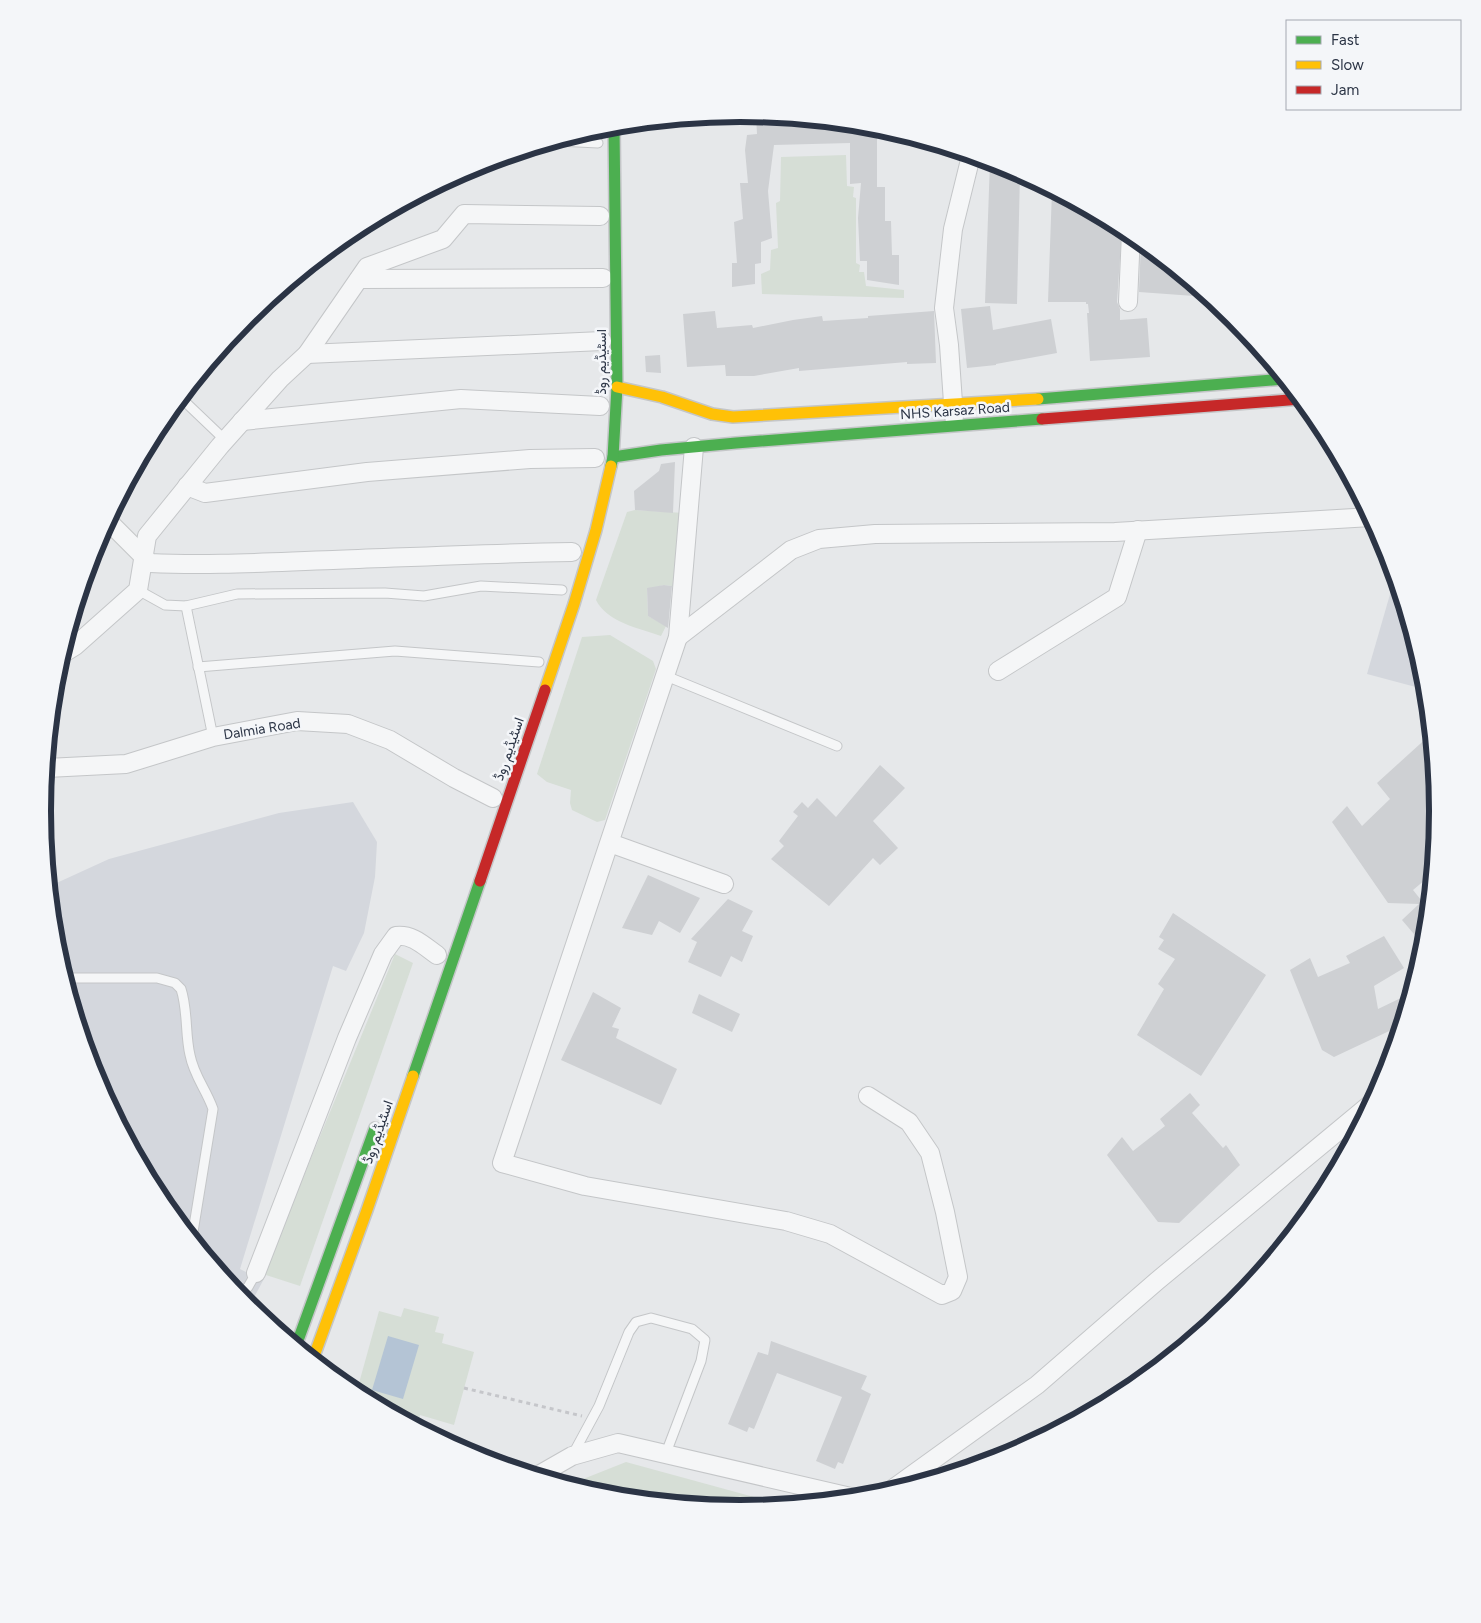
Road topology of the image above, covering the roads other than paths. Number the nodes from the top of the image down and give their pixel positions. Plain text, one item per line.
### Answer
1 (614, 134) edge
2 (598, 137) edge
3 (572, 143) edge
4 (598, 148) joint
5 (970, 162) edge
6 (600, 216) dead end
7 (1131, 244) edge
8 (603, 278) dead end
9 (359, 279) junction
10 (1128, 302) dead end
11 (602, 341) dead end
12 (306, 354) junction
13 (1276, 379) edge
14 (617, 387) junction
15 (1293, 400) edge
16 (186, 403) edge
17 (953, 404) junction
18 (600, 406) dead end
19 (242, 421) junction
20 (954, 427) junction
21 (735, 430) junction
22 (225, 440) junction
23 (694, 447) junction
24 (599, 458) junction
25 (187, 486) junction
26 (1364, 517) edge
27 (113, 527) edge
28 (1138, 530) junction
29 (572, 552) dead end
30 (143, 557) junction
31 (562, 589) dead end
32 (138, 590) junction
33 (186, 606) junction
34 (678, 636) junction
35 (71, 648) edge
36 (539, 662) dead end
37 (198, 667) junction
38 (998, 671) dead end
39 (666, 676) junction
40 (213, 737) junction
41 (836, 746) dead end
42 (53, 768) edge
43 (493, 798) dead end
44 (610, 843) junction
45 (724, 884) dead end
46 (437, 955) dead end
47 (72, 978) edge
48 (868, 1096) dead end
49 (1361, 1112) edge
50 (380, 1115) dead end
51 (193, 1230) edge
52 (256, 1273) joint
53 (244, 1290) edge
54 (298, 1340) edge
55 (315, 1353) edge
56 (666, 1453) junction
57 (572, 1456) junction
58 (545, 1472) edge
59 (904, 1481) edge
60 (838, 1494) edge

1 - 14 main road, اسٹیڈیم روڈ
2 - 4 main road
3 - 4 lane
5 - 17 street
6 - 9 street
7 - 10 street
8 - 9 street
9 - 12 street
11 - 12 street
12 - 19 street
13 - 17 main road
14 - 21 main road
14 - 24 main road, اسٹیڈیم روڈ
15 - 20 main road, NHS Karsaz Road
16 - 22 lane
17 - 20 street
17 - 21 main road
18 - 19 street
19 - 22 street
20 - 21 main road, NHS Karsaz Road
21 - 23 main road, NHS Karsaz Road
22 - 25 street
23 - 24 main road, NHS Karsaz Road
23 - 34 street
24 - 25 street
24 - 55 main road, اسٹیڈیم روڈ
25 - 30 street
26 - 28 street
27 - 30 street
28 - 34 street
28 - 38 street
29 - 30 street
30 - 32 street
31 - 33 lane
32 - 33 lane
32 - 35 street
33 - 37 lane
34 - 39 street
36 - 37 lane
37 - 40 lane
39 - 41 lane
39 - 44 street
40 - 42 street, Dalmia Road
40 - 43 street, Dalmia Road
44 - 45 street
44 - 48 street
46 - 52 street
47 - 51 lane
49 - 59 street
50 - 54 main road, اسٹیڈیم روڈ
52 - 53 lane
56 - 57 street
56 - 57 lane
56 - 60 street
57 - 58 street

